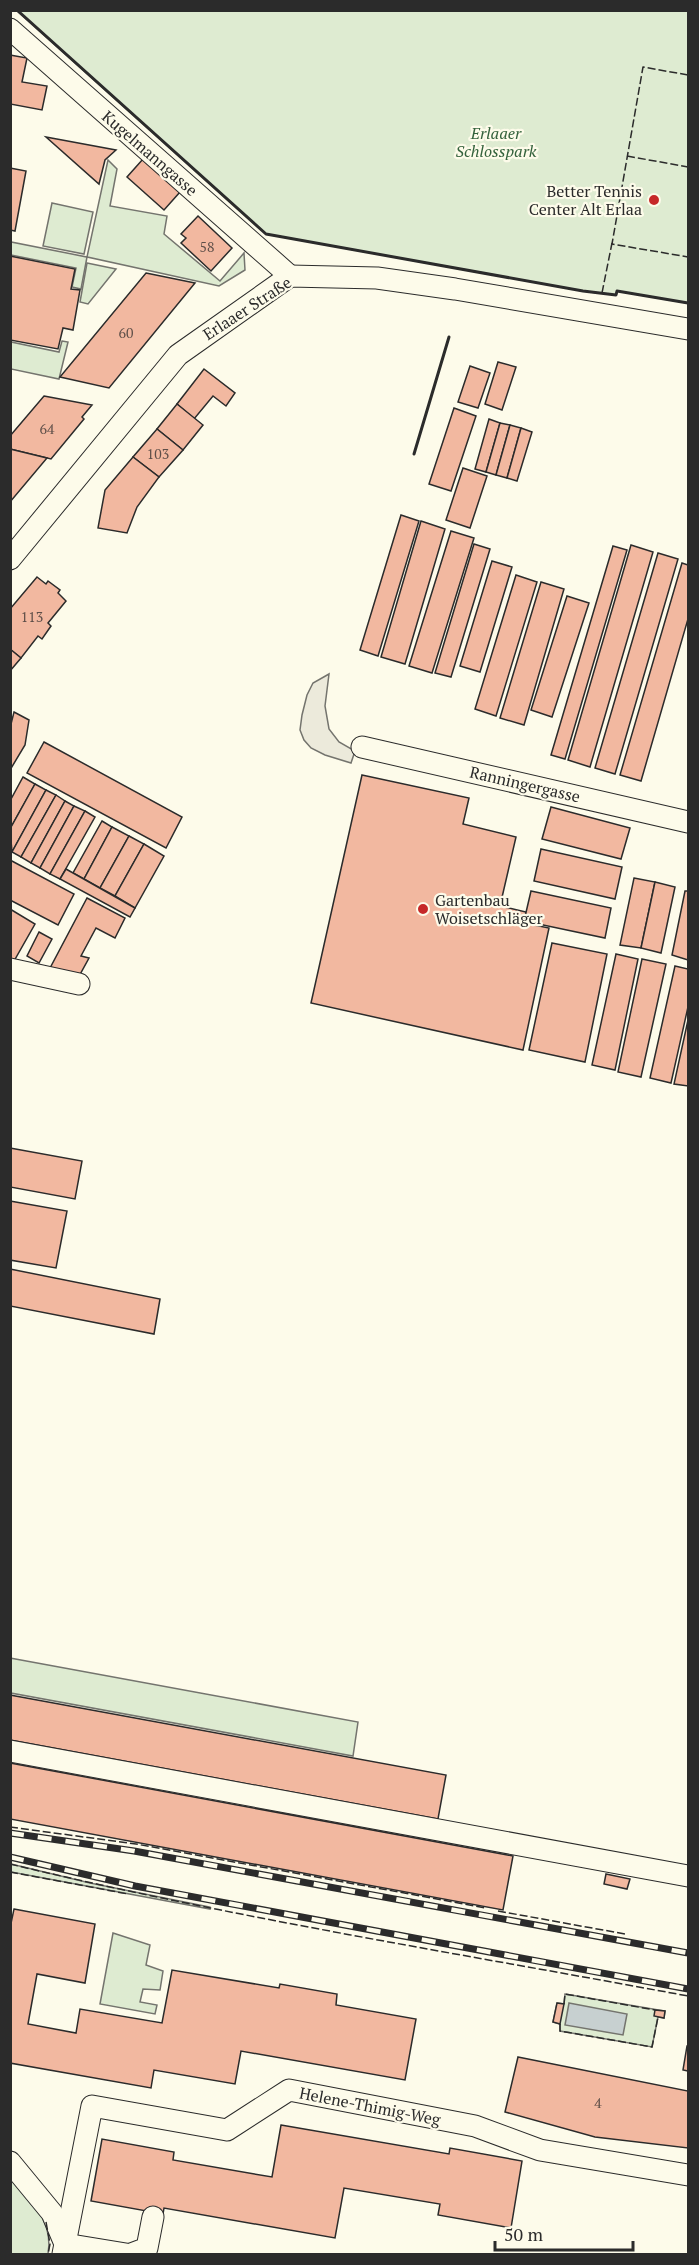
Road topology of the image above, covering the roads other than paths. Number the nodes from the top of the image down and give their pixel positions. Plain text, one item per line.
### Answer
1 (10, 28) edge
2 (290, 276) junction
3 (688, 329) edge
4 (10, 559) edge
5 (362, 747) dead end
6 (688, 822) edge
7 (10, 969) edge
8 (79, 984) dead end
9 (10, 1751) edge
10 (688, 1876) edge
11 (10, 2162) edge
12 (688, 2175) edge
13 (153, 2217) dead end
14 (64, 2249) edge
15 (126, 2254) edge
16 (131, 2254) edge

1 - 2 street, Kugelmanngasse
2 - 3 street, Erlaaer Straße
2 - 4 street, Erlaaer Straße
5 - 6 street, Ranningergasse
7 - 8 street
9 - 10 street
11 - 14 street
12 - 14 street, Helene-Thimig-Weg
13 - 16 street
14 - 15 street

